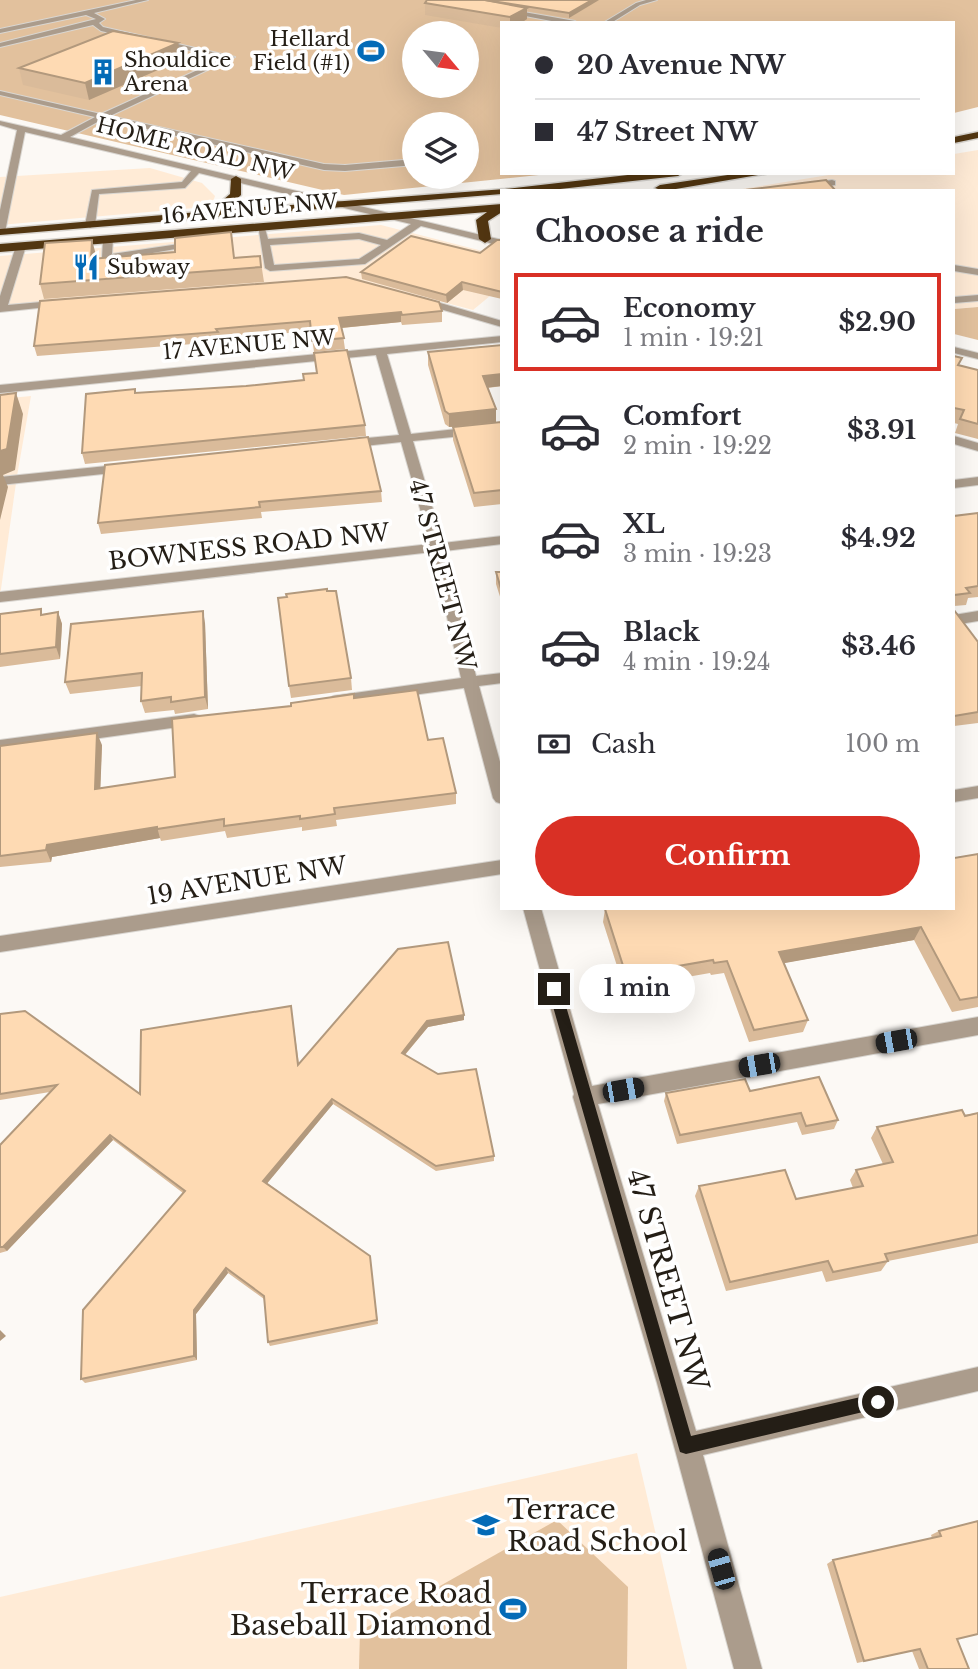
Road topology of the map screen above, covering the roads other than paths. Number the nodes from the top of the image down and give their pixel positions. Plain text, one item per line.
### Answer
1 (145, 0) edge
2 (654, 0) edge
3 (494, 9) edge
4 (84, 11) junction
5 (563, 21) edge
6 (609, 21) edge
7 (94, 23) junction
8 (0, 31) edge
9 (0, 45) edge
10 (0, 93) edge
11 (102, 116) junction
12 (0, 123) edge
13 (22, 128) junction
14 (978, 135) edge
15 (63, 137) junction
16 (955, 140) edge
17 (955, 149) edge
18 (972, 149) dead end
19 (402, 163) edge
20 (198, 169) junction
21 (659, 175) edge
22 (751, 175) edge
23 (824, 175) edge
24 (236, 179) junction
25 (832, 183) junction
26 (528, 189) edge
27 (653, 189) edge
28 (783, 189) edge
29 (839, 189) edge
30 (500, 191) edge
31 (342, 206) junction
32 (500, 207) edge
33 (500, 208) edge
34 (213, 215) junction
35 (389, 217) junction
36 (418, 224) junction
37 (90, 225) junction
38 (261, 227) junction
39 (211, 231) junction
40 (0, 232) edge
41 (108, 239) junction
42 (485, 239) junction
43 (265, 242) junction
44 (386, 243) junction
45 (500, 243) edge
46 (21, 246) junction
47 (0, 248) edge
48 (955, 268) edge
49 (978, 272) edge
50 (978, 298) edge
51 (413, 299) edge
52 (955, 300) edge
53 (70, 303) edge
54 (0, 309) edge
55 (500, 323) edge
56 (500, 339) edge
57 (955, 350) edge
58 (382, 352) junction
59 (978, 356) edge
60 (0, 389) edge
61 (500, 428) edge
62 (406, 438) junction
63 (955, 440) edge
64 (333, 446) edge
65 (978, 447) edge
66 (139, 466) edge
67 (0, 481) edge
68 (978, 481) edge
69 (955, 484) edge
70 (500, 540) edge
71 (438, 548) junction
72 (0, 597) edge
73 (978, 616) edge
74 (955, 620) edge
75 (500, 678) edge
76 (470, 682) junction
77 (314, 703) edge
78 (205, 718) edge
79 (0, 746) edge
80 (500, 791) edge
81 (978, 792) edge
82 (955, 796) edge
83 (500, 867) edge
84 (533, 910) edge
85 (0, 944) edge
86 (978, 1026) edge
87 (583, 1097) junction
88 (978, 1378) edge
89 (686, 1446) junction
90 (748, 1669) edge

1 - 4 street
2 - 6 street
3 - 5 street
4 - 7 street
4 - 8 street
7 - 9 street
7 - 11 street
10 - 11 street
11 - 15 street
11 - 19 street
12 - 13 street, HOME ROAD NW
13 - 15 street, HOME ROAD NW
13 - 40 street
14 - 16 highway
15 - 20 street, HOME ROAD NW
17 - 18 highway
20 - 24 street, HOME ROAD NW
20 - 37 street
21 - 26 highway
22 - 27 highway
23 - 25 street
24 - 31 street, HOME ROAD NW
24 - 34 highway
25 - 28 street
25 - 29 street
30 - 31 highway, 16 AVENUE NW
31 - 34 highway, 16 AVENUE NW
31 - 35 street, HOME ROAD NW
32 - 35 highway, 16 AVENUE NW
33 - 42 highway
34 - 37 highway, 16 AVENUE NW
35 - 36 street, HOME ROAD NW
35 - 38 highway, 16 AVENUE NW
36 - 42 street, HOME ROAD NW
36 - 44 street
37 - 40 highway, 16 AVENUE NW
38 - 39 highway, 16 AVENUE NW
38 - 43 street
39 - 41 highway, 16 AVENUE NW
39 - 41 street
41 - 46 highway, 16 AVENUE NW
42 - 45 street, HOME ROAD NW
43 - 44 street
43 - 44 street
46 - 47 highway, 16 AVENUE NW
46 - 54 street
48 - 49 street
50 - 52 street
51 - 55 street
53 - 54 street
56 - 58 street, 17 AVENUE NW
57 - 59 street
58 - 60 street, 17 AVENUE NW
58 - 62 street, 47 STREET NW
61 - 62 street
62 - 64 street
62 - 71 street, 47 STREET NW
63 - 65 street
66 - 67 street
68 - 69 street
70 - 71 street, BOWNESS ROAD NW
71 - 72 street, BOWNESS ROAD NW
71 - 76 street, 47 STREET NW
73 - 74 street
75 - 76 street
76 - 77 street
76 - 80 street, 47 STREET NW
78 - 79 street
81 - 82 street
83 - 85 street, 19 AVENUE NW
84 - 87 street, 47 STREET NW
86 - 87 street
87 - 89 street, 47 STREET NW
88 - 89 street
89 - 90 street, 47 STREET NW

